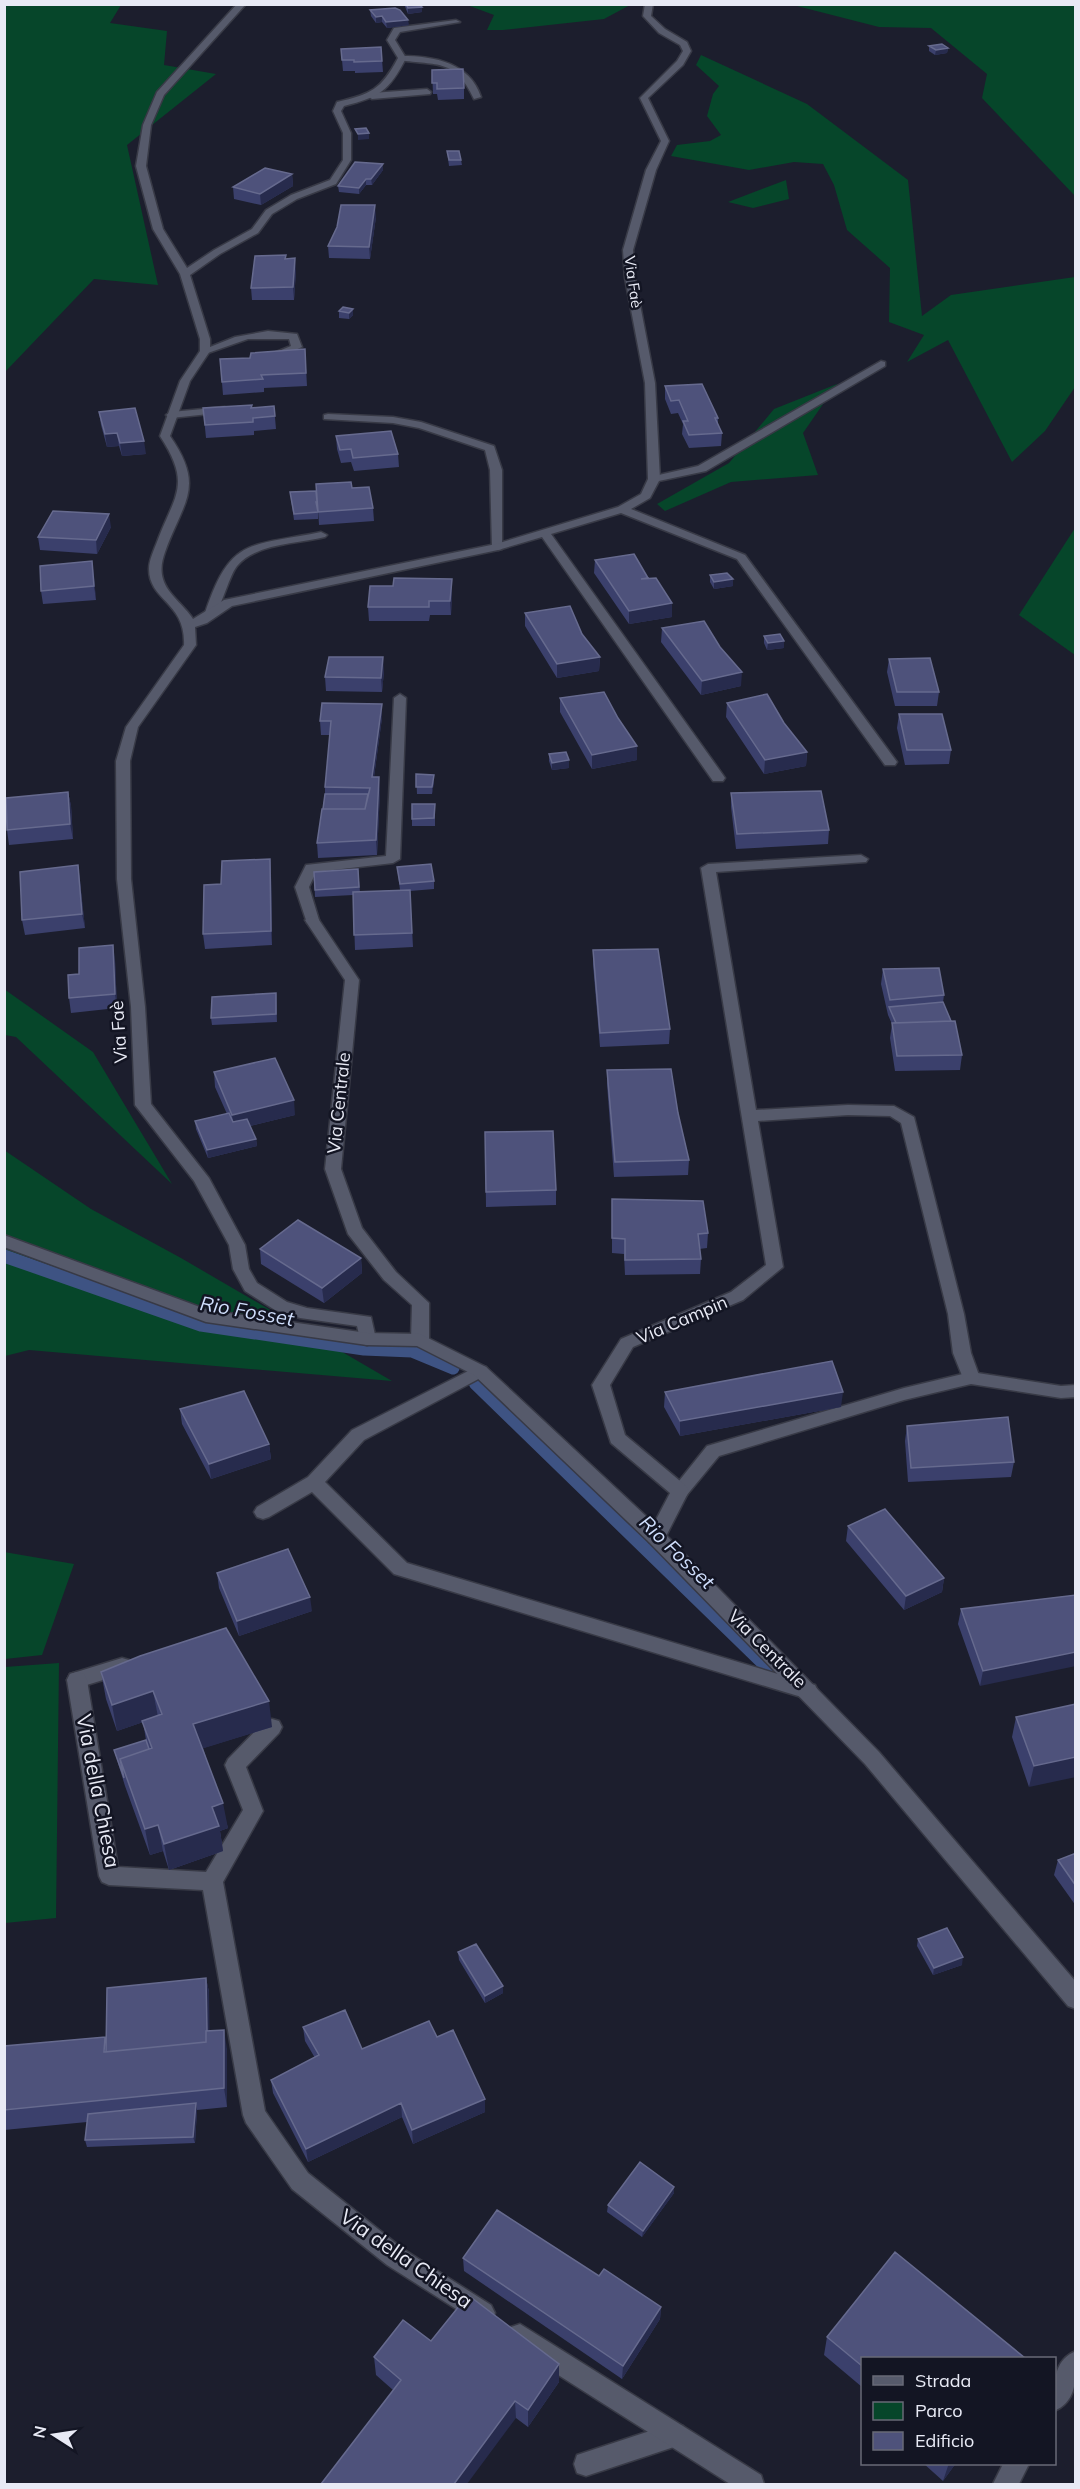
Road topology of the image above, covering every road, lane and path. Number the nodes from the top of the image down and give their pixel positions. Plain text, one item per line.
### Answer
1 (242, 4) edge
2 (649, 4) edge
3 (456, 22) dead end
4 (402, 58) junction
5 (427, 92) dead end
6 (372, 96) junction
7 (477, 97) dead end
8 (185, 274) junction
9 (206, 351) junction
10 (268, 360) edge
11 (881, 364) dead end
12 (233, 410) edge
13 (171, 415) junction
14 (328, 417) dead end
15 (654, 479) junction
16 (622, 509) junction
17 (545, 534) junction
18 (321, 535) dead end
19 (498, 547) junction
20 (210, 616) junction
21 (188, 621) junction
22 (400, 698) dead end
23 (890, 762) dead end
24 (718, 778) dead end
25 (861, 859) dead end
26 (748, 1116) junction
27 (4, 1241) edge
28 (367, 1339) junction
29 (420, 1340) junction
30 (480, 1371) junction
31 (971, 1378) junction
32 (1076, 1391) edge
33 (314, 1482) junction
34 (680, 1491) junction
35 (263, 1512) dead end
36 (656, 1537) junction
37 (142, 1659) edge
38 (808, 1691) junction
39 (272, 1727) dead end
40 (212, 1881) junction
41 (1076, 1999) edge
42 (1076, 2363) edge
43 (1056, 2396) edge
44 (674, 2435) junction
45 (586, 2464) dead end
46 (1016, 2465) edge
47 (752, 2484) edge
48 (1005, 2484) edge

1 - 8 street
2 - 15 street, Via Faè
3 - 4 street
4 - 6 street
4 - 7 street
5 - 6 street
6 - 8 street
8 - 9 street
9 - 10 street
9 - 13 street
11 - 15 street
12 - 13 street
13 - 21 street
14 - 19 street
15 - 16 street
16 - 17 street
16 - 23 street
17 - 19 street
17 - 24 street
18 - 20 street
19 - 20 street
20 - 21 street
21 - 28 street, Via Faè
22 - 29 street, Via Centrale
25 - 26 street, Via Campin
26 - 31 street
26 - 34 street, Via Campin
27 - 28 street, Via Centrale
28 - 29 street, Via Centrale
29 - 30 street, Via Centrale
30 - 33 street
30 - 36 street, Via Centrale
31 - 32 street
31 - 34 street
33 - 35 street
33 - 38 street
34 - 36 street
36 - 38 street, Via Centrale
37 - 40 street, Via della Chiesa
38 - 41 street, Via Centrale
39 - 40 street
40 - 44 street, Via della Chiesa
42 - 43 street
44 - 45 street
44 - 47 street, Via della Chiesa
46 - 48 street

